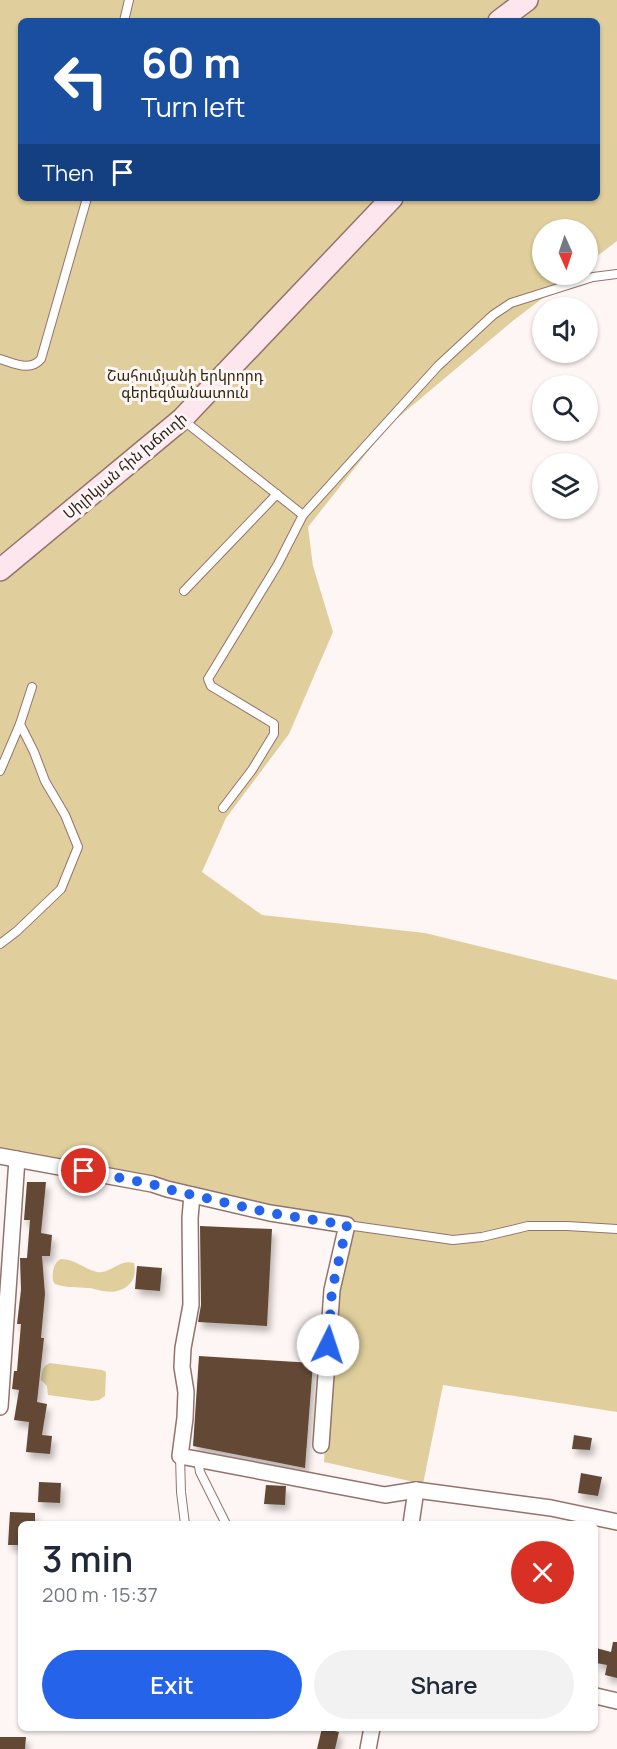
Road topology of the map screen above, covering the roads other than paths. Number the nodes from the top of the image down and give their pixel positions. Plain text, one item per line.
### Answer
1 (129, 0) edge
2 (527, 0) edge
3 (125, 18) edge
4 (503, 18) edge
5 (86, 201) edge
6 (389, 201) edge
7 (617, 274) edge
8 (0, 358) edge
9 (182, 419) junction
10 (277, 494) junction
11 (303, 515) junction
12 (0, 570) edge
13 (184, 591) dead end
14 (32, 687) dead end
15 (20, 724) junction
16 (0, 771) edge
17 (223, 808) dead end
18 (0, 944) edge
19 (0, 1156) edge
20 (17, 1159) junction
21 (192, 1195) junction
22 (347, 1225) junction
23 (617, 1228) edge
24 (0, 1407) edge
25 (321, 1445) dead end
26 (180, 1456) junction
27 (198, 1460) junction
28 (416, 1490) junction
29 (186, 1521) edge
30 (224, 1521) edge
31 (411, 1521) edge
32 (617, 1522) edge
33 (598, 1696) edge
34 (617, 1701) edge
35 (371, 1731) edge
36 (368, 1749) edge

1 - 3 lane
2 - 4 street
5 - 8 lane
6 - 9 street, Սիլիկյան հին խճուղի
7 - 11 lane
9 - 10 lane
9 - 12 street, Սիլիկյան հին խճուղի
10 - 11 lane
10 - 13 lane
11 - 17 lane
14 - 15 lane
15 - 16 lane
15 - 18 lane
19 - 20 street
20 - 21 street
20 - 24 street
21 - 22 street
21 - 26 street
22 - 23 lane
22 - 25 street
26 - 27 street
26 - 29 lane
27 - 28 street
27 - 30 lane
28 - 31 street
28 - 32 street
33 - 34 street
35 - 36 street

